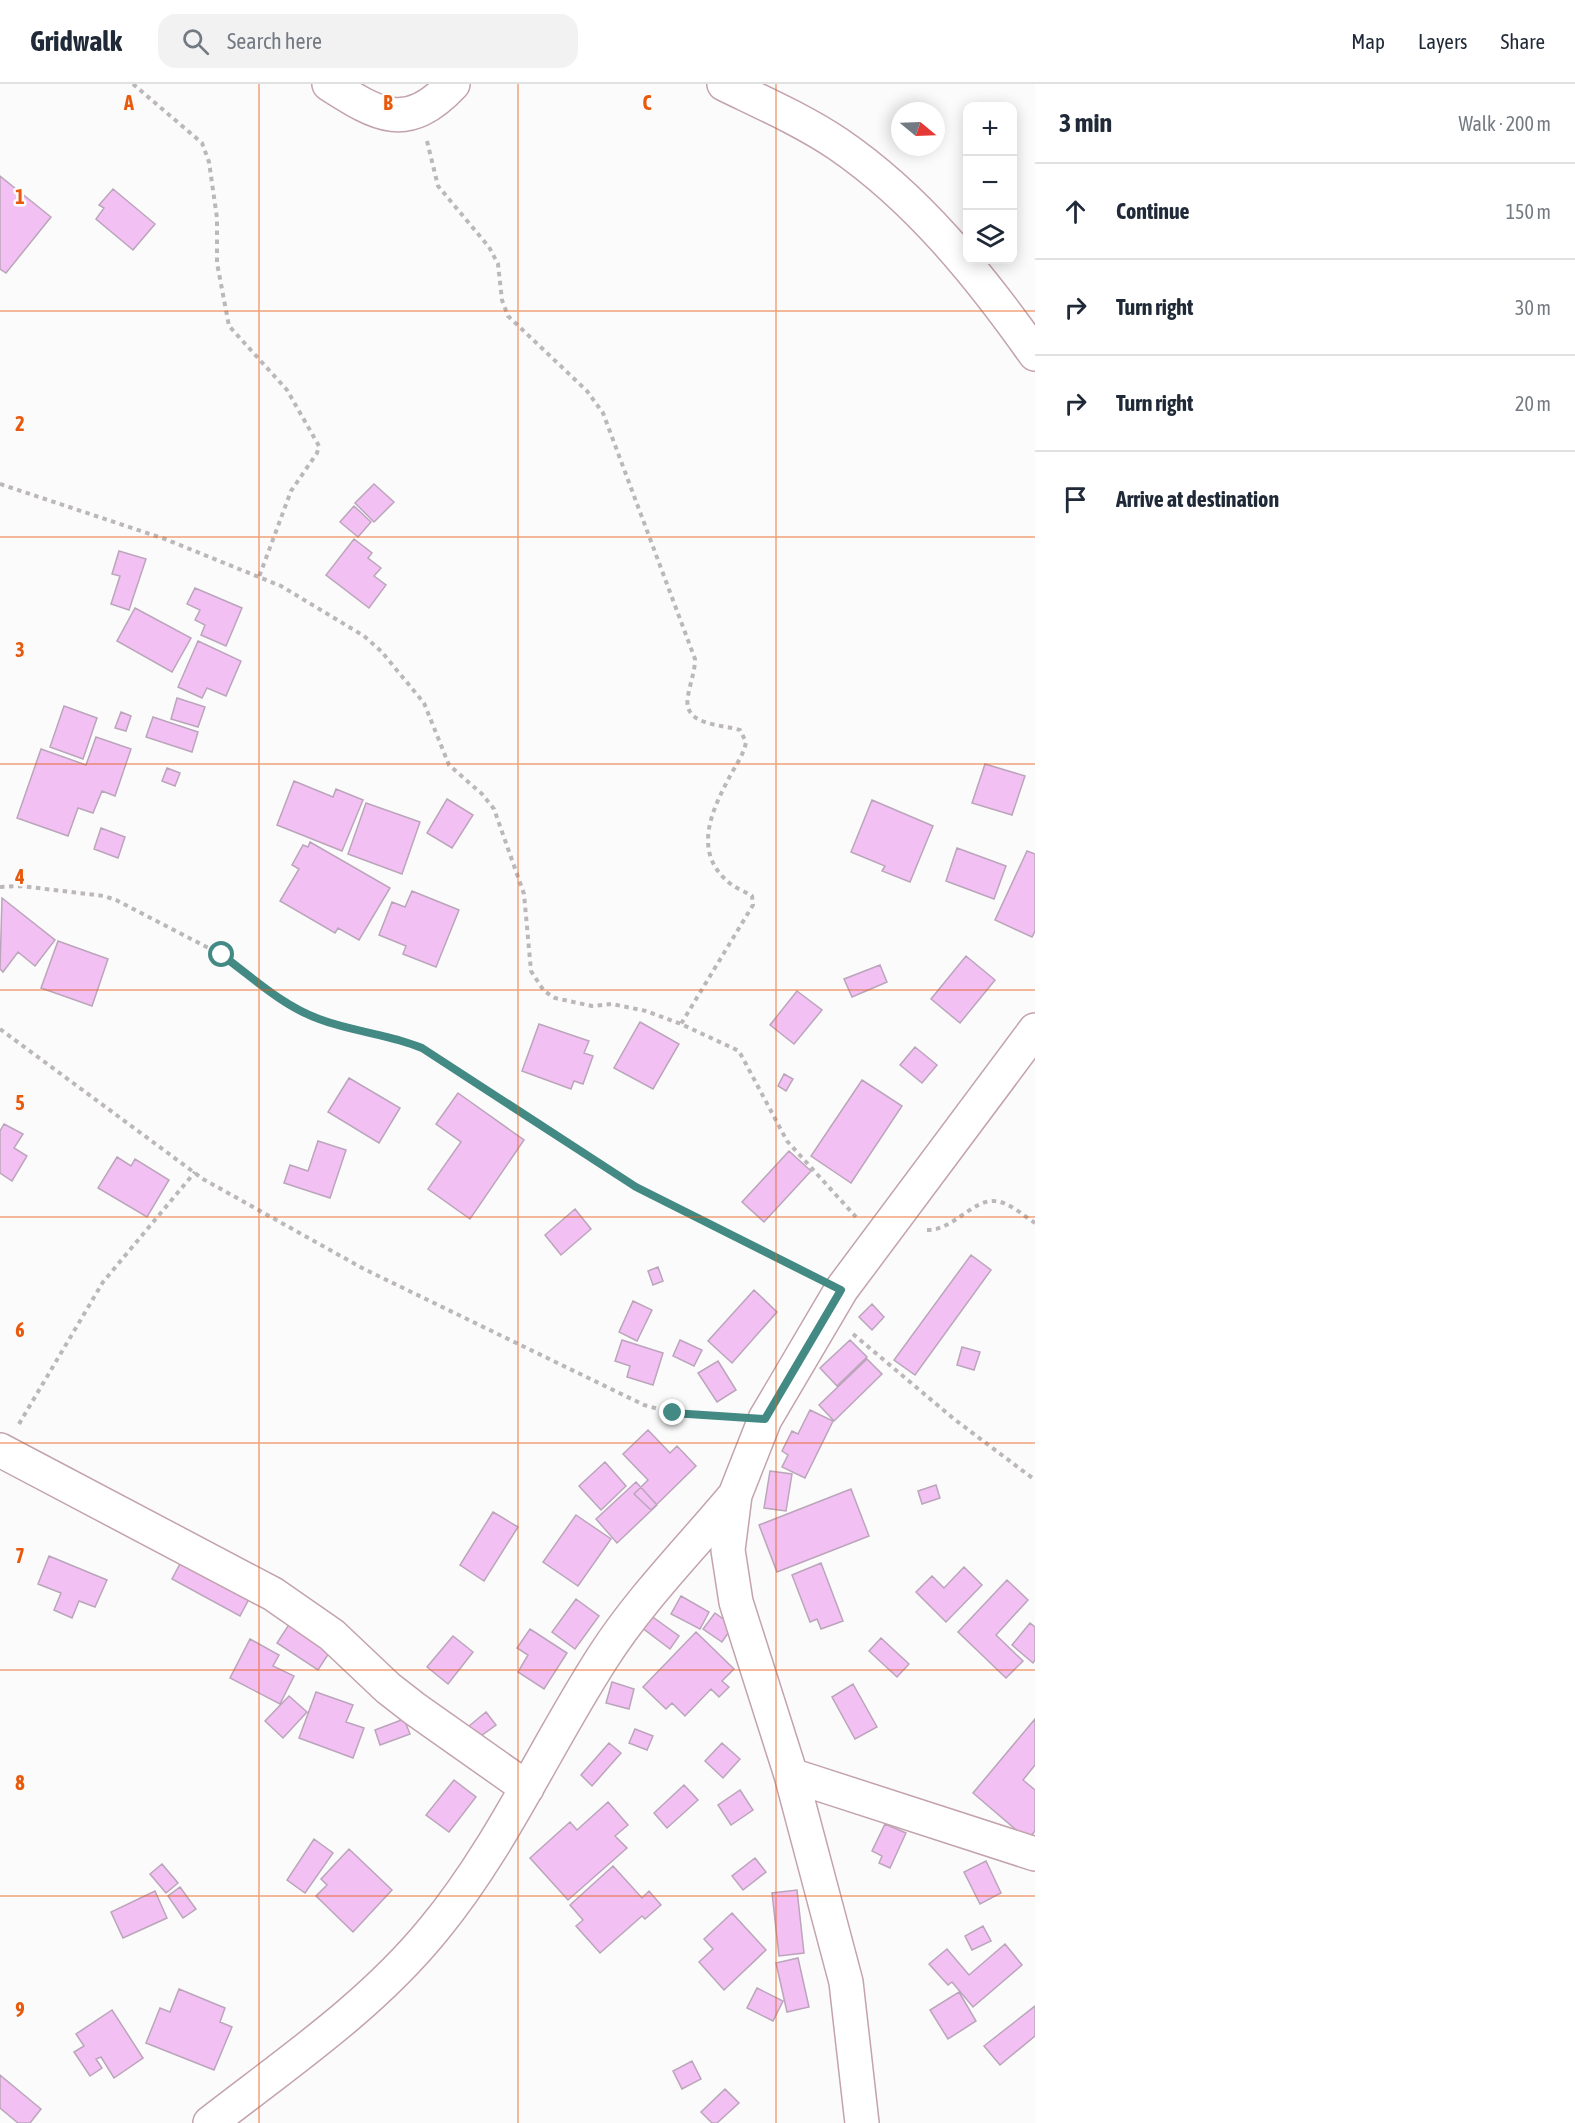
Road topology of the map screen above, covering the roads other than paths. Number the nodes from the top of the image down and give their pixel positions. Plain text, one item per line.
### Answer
1 (329, 84) edge
2 (453, 84) edge
3 (724, 84) edge
4 (1035, 354) edge
5 (1035, 1030) edge
6 (2, 1450) edge
7 (735, 1495) junction
8 (791, 1775) junction
9 (527, 1788) junction
10 (1035, 1854) edge
11 (210, 2123) edge
12 (862, 2123) edge

1 - 2 street
3 - 4 street
5 - 7 street
6 - 9 street
7 - 8 street
7 - 9 street
8 - 10 street
8 - 12 street
9 - 11 street

